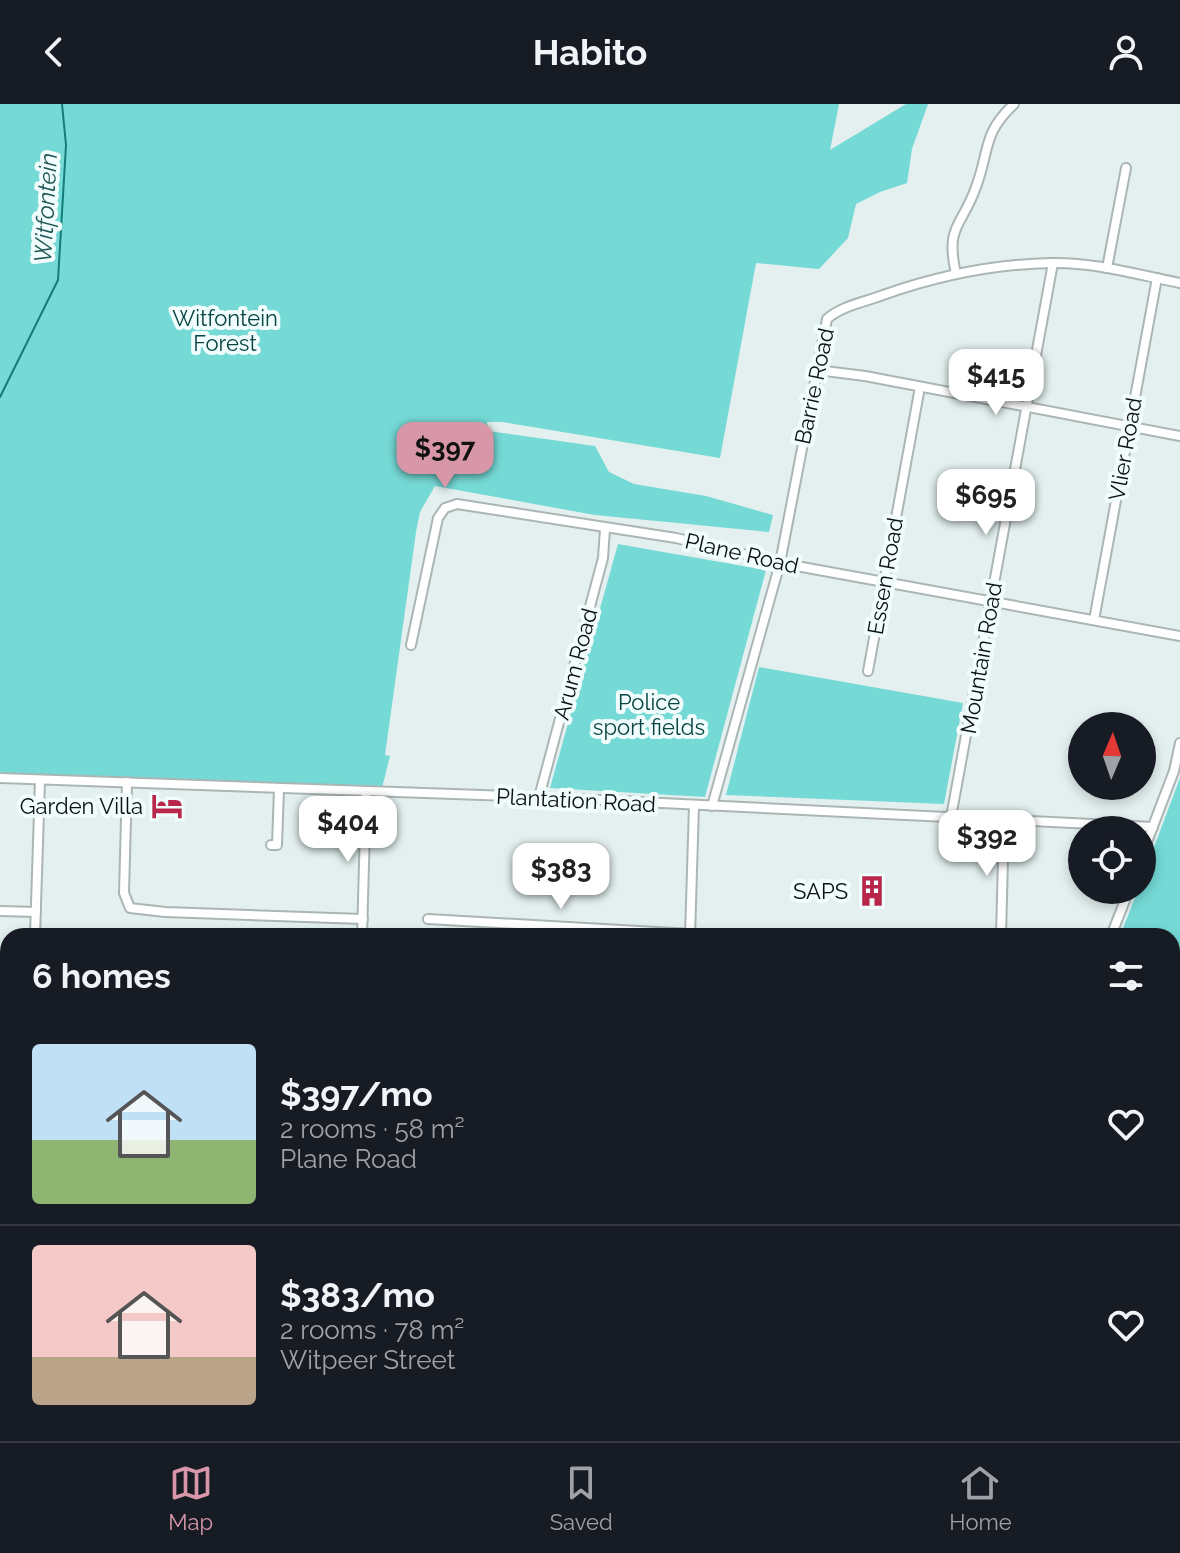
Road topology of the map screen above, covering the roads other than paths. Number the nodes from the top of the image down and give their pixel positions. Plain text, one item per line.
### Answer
1 (1014, 104) edge
2 (1126, 168) dead end
3 (1053, 263) junction
4 (1107, 268) junction
5 (956, 274) junction
6 (1157, 278) junction
7 (1180, 283) edge
8 (817, 370) junction
9 (920, 387) junction
10 (1027, 407) junction
11 (1129, 427) junction
12 (1180, 436) edge
13 (605, 529) junction
14 (780, 563) junction
15 (884, 583) junction
16 (991, 602) junction
17 (1094, 620) junction
18 (1180, 636) edge
19 (411, 645) dead end
20 (868, 671) dead end
21 (1180, 743) edge
22 (0, 778) edge
23 (40, 780) junction
24 (127, 782) junction
25 (279, 789) junction
26 (366, 792) junction
27 (539, 797) junction
28 (694, 805) junction
29 (712, 806) junction
30 (951, 817) junction
31 (1156, 819) edge
32 (1004, 820) junction
33 (1068, 823) edge
34 (271, 845) dead end
35 (1124, 904) edge
36 (0, 911) edge
37 (36, 912) junction
38 (363, 919) junction
39 (428, 919) dead end
40 (35, 928) edge
41 (362, 928) edge
42 (575, 928) edge
43 (690, 928) edge
44 (1001, 928) edge
45 (1114, 928) edge
46 (1180, 1311) edge
47 (1180, 1344) edge

1 - 5 street
2 - 4 street
3 - 4 street, Barrie Road
3 - 5 street, Barrie Road
3 - 10 street, Mountain Road
4 - 6 street, Barrie Road
5 - 8 street, Barrie Road
6 - 7 street, Barrie Road
6 - 11 street, Vlier Road
8 - 9 street
8 - 14 street, Barrie Road
9 - 10 street
9 - 15 street, Essen Road
10 - 11 street
10 - 16 street, Mountain Road
11 - 12 street
11 - 17 street, Vlier Road
13 - 14 street, Plane Road
13 - 19 street, Plane Road
13 - 27 street, Arum Road
14 - 15 street, Plane Road
14 - 29 street, Barrie Road
15 - 16 street, Plane Road
15 - 20 street, Essen Road
16 - 17 street, Plane Road
16 - 30 street, Mountain Road
17 - 18 street, Plane Road
21 - 31 street
22 - 23 street, Plantation Road
23 - 24 street, Plantation Road
23 - 37 street
24 - 25 street, Plantation Road
24 - 38 street
25 - 26 street, Plantation Road
25 - 34 street
26 - 27 street, Plantation Road
26 - 38 street
27 - 28 street, Plantation Road
28 - 29 street, Plantation Road
28 - 43 street
29 - 30 street, Plantation Road
30 - 32 street, Plantation Road
32 - 33 street, Plantation Road
32 - 44 street
35 - 45 street
36 - 37 street
37 - 40 street
38 - 41 street
39 - 42 street
46 - 47 street

